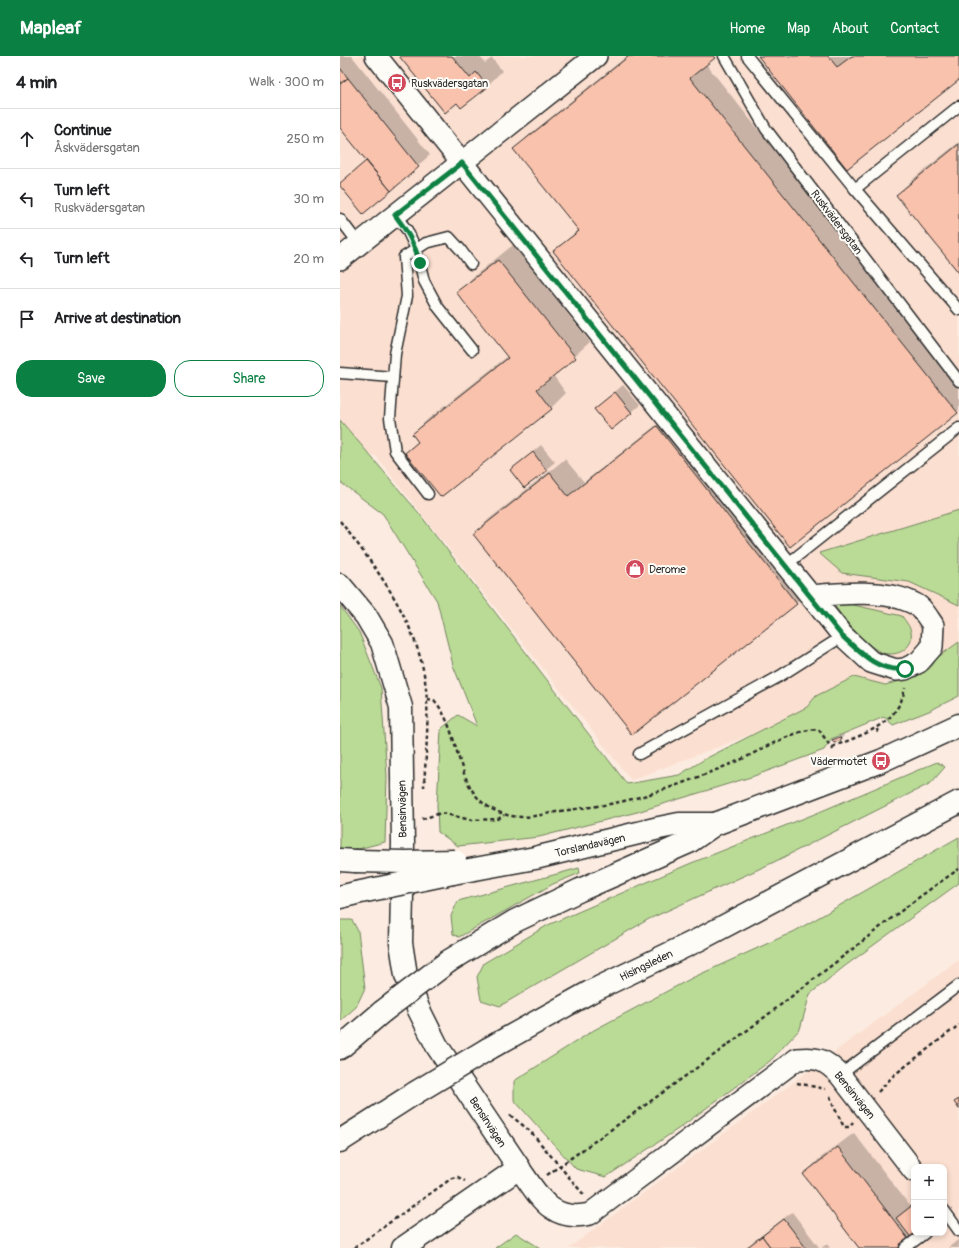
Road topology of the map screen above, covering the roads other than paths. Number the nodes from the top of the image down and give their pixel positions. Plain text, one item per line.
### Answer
1 (376, 56) edge
2 (596, 56) edge
3 (724, 56) edge
4 (747, 56) edge
5 (959, 106) edge
6 (462, 163) junction
7 (855, 189) junction
8 (395, 215) junction
9 (340, 220) edge
10 (359, 244) junction
11 (416, 250) junction
12 (340, 259) edge
13 (471, 264) dead end
14 (959, 310) edge
15 (472, 350) dead end
16 (340, 373) edge
17 (393, 377) junction
18 (959, 381) edge
19 (959, 428) edge
20 (428, 494) dead end
21 (786, 565) junction
22 (340, 585) edge
23 (812, 596) junction
24 (842, 636) junction
25 (959, 725) edge
26 (639, 754) dead end
27 (959, 802) edge
28 (715, 824) junction
29 (347, 860) edge
30 (458, 868) junction
31 (348, 895) edge
32 (959, 985) edge
33 (340, 1048) edge
34 (840, 1075) junction
35 (340, 1141) edge
36 (911, 1166) edge
37 (519, 1168) junction
38 (947, 1217) edge
39 (959, 1231) edge
40 (921, 1236) edge
41 (403, 1248) edge
42 (906, 1248) edge

1 - 6 street
2 - 6 street
3 - 18 lane, Ruskvädersgatan
4 - 7 lane
5 - 7 lane
6 - 8 street
6 - 21 street
7 - 14 lane
8 - 10 street
8 - 11 lane
9 - 10 lane
10 - 12 street
11 - 13 lane
11 - 15 lane
11 - 17 lane
16 - 17 lane
17 - 20 lane
19 - 21 lane
21 - 23 street
22 - 37 main road, Bensinvägen
23 - 24 street
23 - 24 street
24 - 26 lane
25 - 28 main road
27 - 35 main road, Hisingsleden, bridge
28 - 30 main road, Torslandavägen
28 - 33 main road, bridge
29 - 30 main road, bridge
30 - 31 main road, bridge
32 - 34 lane
34 - 36 street, Bensinvägen
34 - 37 street, Bensinvägen
37 - 41 main road
38 - 39 lane
40 - 42 lane

